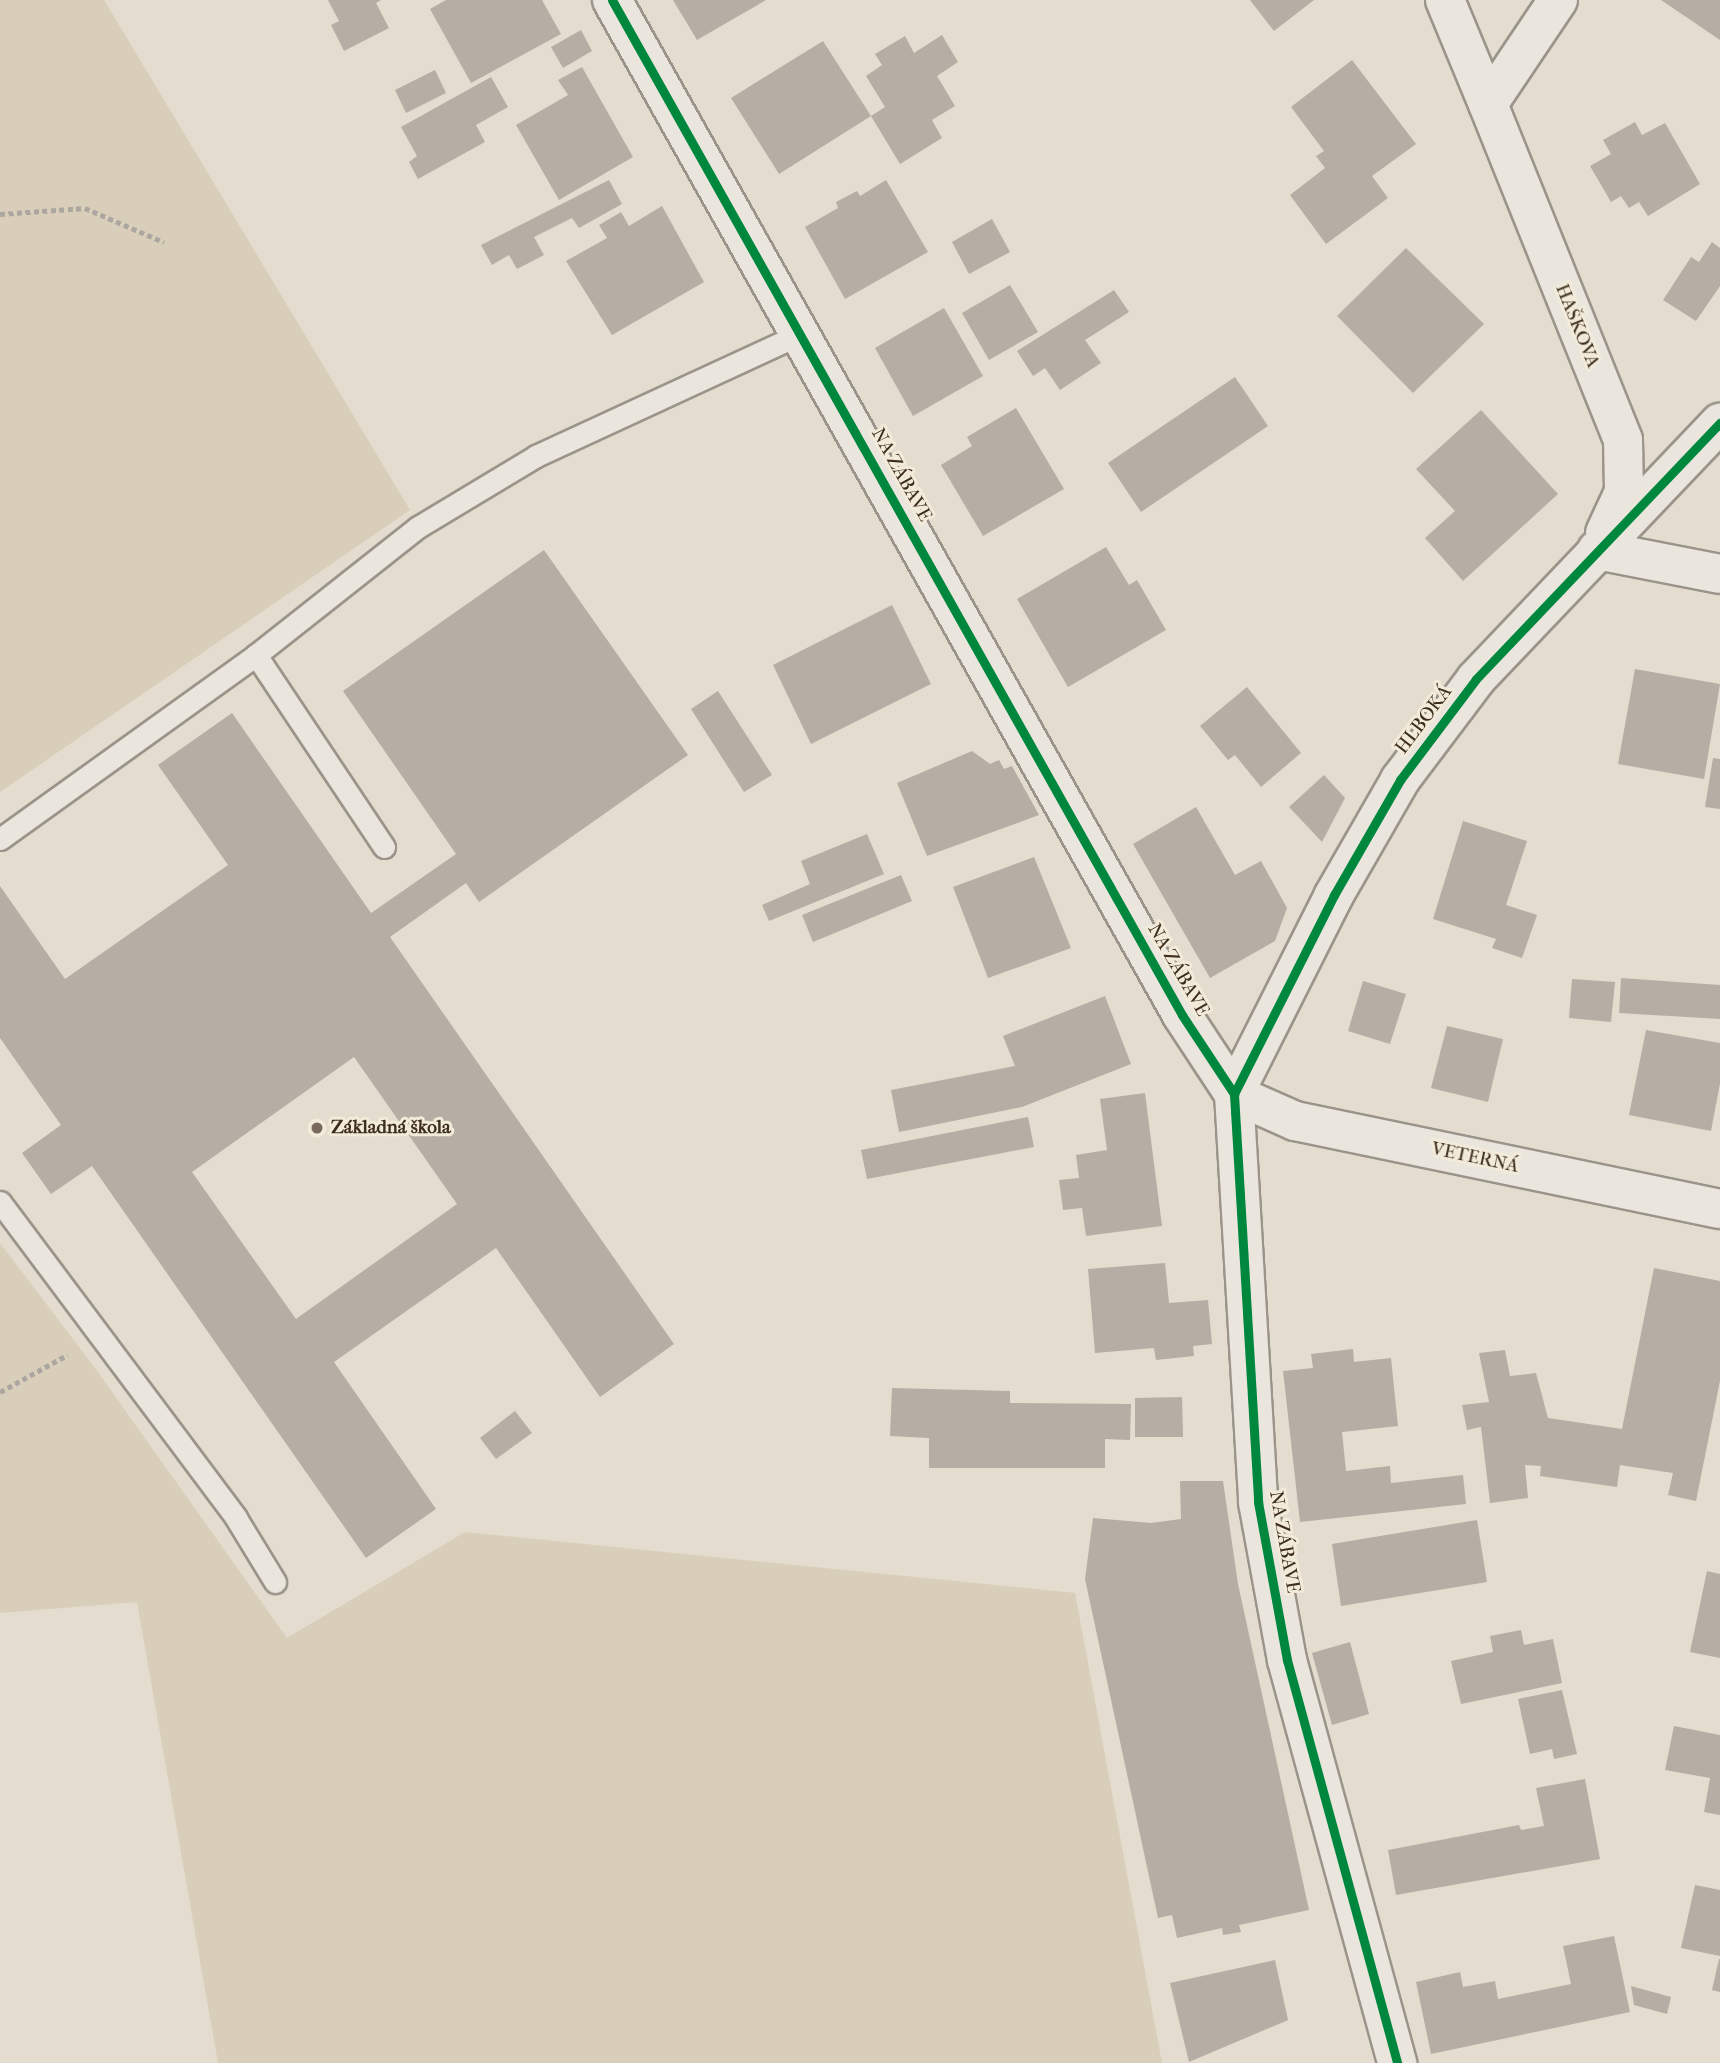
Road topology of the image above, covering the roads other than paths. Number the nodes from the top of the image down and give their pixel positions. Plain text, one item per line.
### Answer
1 (612, 0) edge
2 (1445, 0) edge
3 (1558, 0) edge
4 (1488, 104) junction
5 (802, 333) junction
6 (1720, 423) edge
7 (1597, 550) junction
8 (1720, 574) edge
9 (256, 655) junction
10 (0, 839) edge
11 (384, 847) dead end
12 (1234, 1094) junction
13 (0, 1202) edge
14 (1720, 1209) edge
15 (275, 1582) dead end
16 (1397, 2063) edge

1 - 5 street, NA ZÁBAVE
2 - 4 street, HAŠKOVA
3 - 4 street
4 - 7 street, HAŠKOVA
5 - 9 lane
5 - 12 street, NA ZÁBAVE
6 - 7 street, HLBOKÁ
7 - 8 street
7 - 12 street, HLBOKÁ
9 - 10 lane
9 - 11 lane
12 - 14 street, VETERNÁ
12 - 16 street, NA ZÁBAVE
13 - 15 lane

